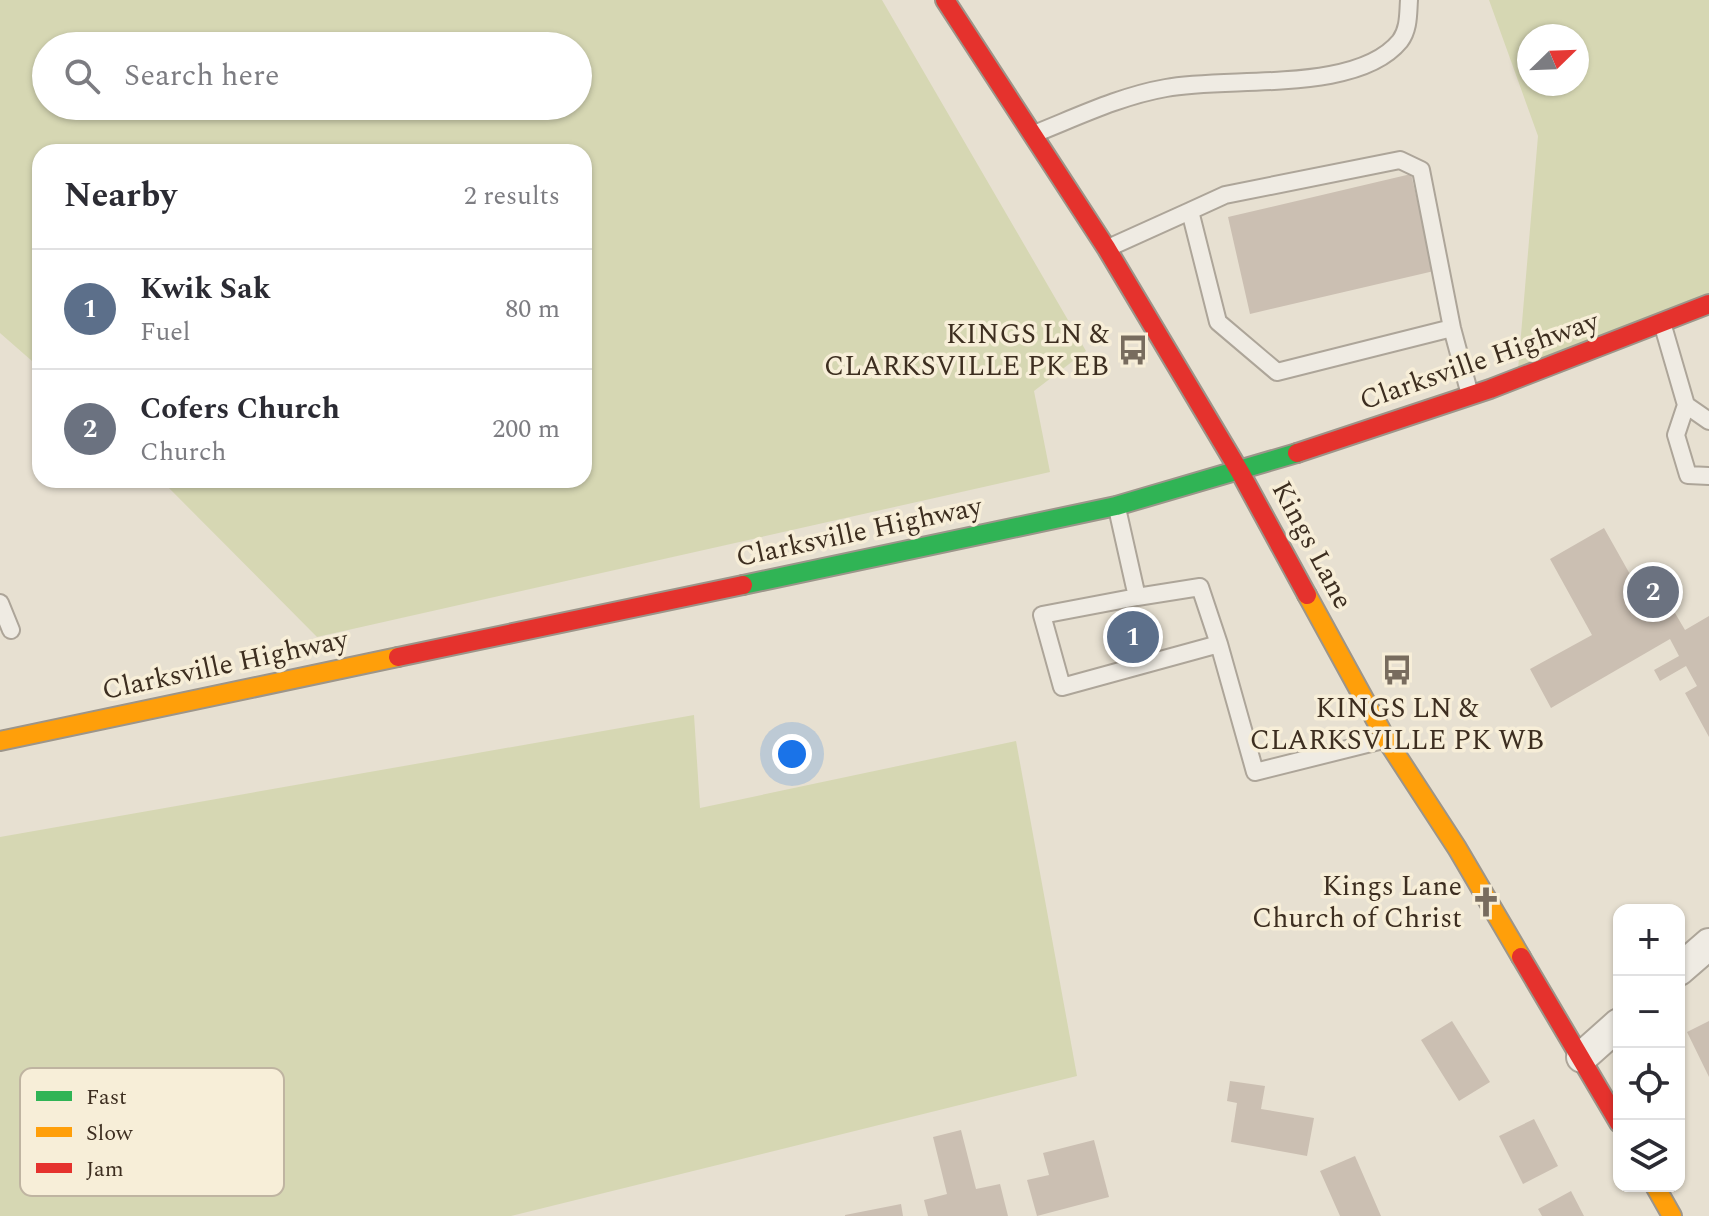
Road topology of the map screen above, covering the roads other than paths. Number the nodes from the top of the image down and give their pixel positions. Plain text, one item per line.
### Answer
1 (945, 0) edge
2 (1409, 0) edge
3 (1033, 135) junction
4 (1190, 211) junction
5 (1107, 249) junction
6 (1709, 304) edge
7 (1662, 324) junction
8 (1452, 328) junction
9 (1470, 397) junction
10 (1686, 405) junction
11 (1709, 421) edge
12 (1240, 472) junction
13 (1709, 476) edge
14 (1116, 506) junction
15 (1137, 597) junction
16 (0, 603) edge
17 (11, 630) dead end
18 (1219, 644) junction
19 (1386, 739) junction
20 (0, 741) edge
21 (1709, 944) edge
22 (1685, 965) edge
23 (1613, 1029) edge
24 (1582, 1057) junction
25 (1617, 1120) edge
26 (1658, 1192) edge
27 (1672, 1216) edge

1 - 3 main road, Kings Lane
2 - 3 lane
3 - 5 main road, Kings Lane
4 - 5 lane
4 - 8 lane
4 - 8 lane
5 - 12 main road, Kings Lane
6 - 7 main road, Clarksville Highway
7 - 9 main road, Clarksville Highway
7 - 10 lane
8 - 9 lane
9 - 12 main road, Clarksville Highway
10 - 11 lane
10 - 13 lane
12 - 14 main road, Clarksville Highway
12 - 19 main road, Kings Lane
14 - 15 lane
14 - 20 main road, Clarksville Highway
15 - 18 lane
15 - 18 lane
16 - 17 lane
18 - 19 lane
19 - 24 main road, Kings Lane
21 - 22 street
23 - 24 street
24 - 25 main road, Kings Lane
26 - 27 main road

